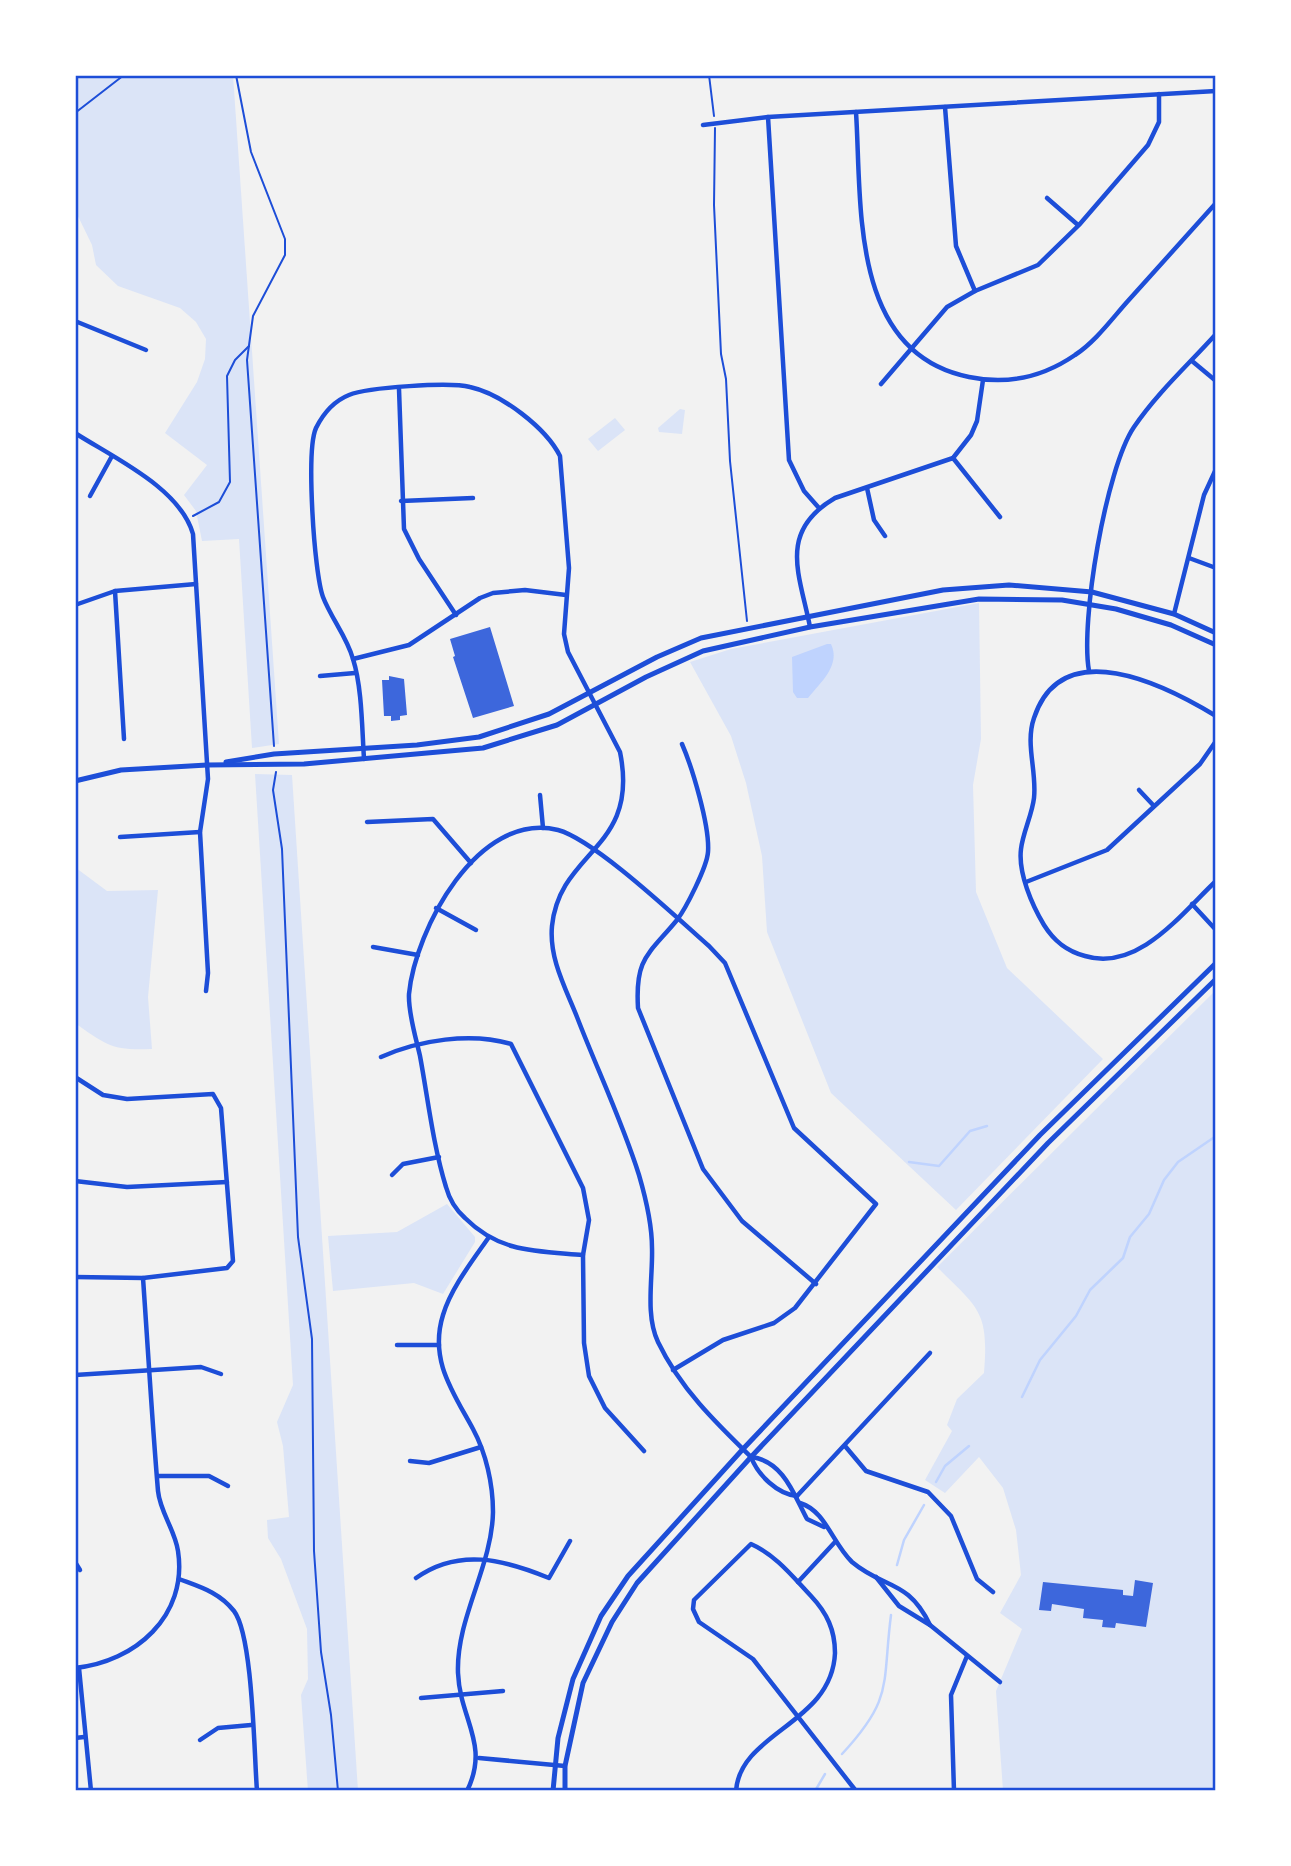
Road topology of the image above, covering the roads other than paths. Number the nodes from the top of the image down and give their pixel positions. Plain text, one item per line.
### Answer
1 (1216, 91) edge
2 (1159, 94) junction
3 (946, 107) junction
4 (856, 112) junction
5 (768, 117) junction
6 (703, 125) dead end
7 (1047, 198) dead end
8 (1216, 202) edge
9 (1079, 225) junction
10 (975, 291) junction
11 (75, 321) edge
12 (1216, 334) edge
13 (912, 348) junction
14 (146, 350) dead end
15 (1192, 361) junction
16 (984, 380) junction
17 (1216, 381) edge
18 (881, 384) dead end
19 (399, 389) junction
20 (75, 433) edge
21 (112, 456) junction
22 (953, 458) junction
23 (1216, 469) edge
24 (867, 488) junction
25 (90, 496) dead end
26 (473, 498) dead end
27 (401, 500) junction
28 (819, 508) junction
29 (1000, 517) dead end
30 (885, 536) dead end
31 (1189, 558) junction
32 (1216, 568) edge
33 (197, 584) junction
34 (115, 592) junction
35 (1092, 592) junction
36 (566, 596) junction
37 (75, 605) edge
38 (1090, 605) junction
39 (1174, 614) junction
40 (456, 615) junction
41 (808, 615) junction
42 (810, 628) junction
43 (1216, 633) edge
44 (1216, 645) edge
45 (353, 659) junction
46 (1089, 671) junction
47 (355, 673) junction
48 (320, 676) dead end
49 (591, 694) junction
50 (597, 704) junction
51 (1216, 716) edge
52 (124, 739) dead end
53 (1216, 741) edge
54 (682, 744) dead end
55 (363, 748) junction
56 (364, 759) junction
57 (207, 765) junction
58 (75, 781) edge
59 (1139, 790) dead end
60 (540, 795) dead end
61 (1154, 806) junction
62 (367, 822) dead end
63 (543, 828) junction
64 (200, 832) junction
65 (120, 837) dead end
66 (595, 851) junction
67 (471, 863) junction
68 (1216, 881) edge
69 (1026, 882) junction
70 (1192, 904) junction
71 (436, 908) junction
72 (678, 919) junction
73 (476, 930) dead end
74 (1216, 930) edge
75 (373, 947) dead end
76 (418, 955) junction
77 (1216, 963) edge
78 (1216, 979) edge
79 (206, 991) dead end
80 (418, 1046) junction
81 (382, 1057) dead end
82 (75, 1077) edge
83 (439, 1157) junction
84 (392, 1175) dead end
85 (75, 1181) edge
86 (228, 1182) junction
87 (489, 1237) junction
88 (583, 1255) junction
89 (75, 1277) edge
90 (143, 1278) junction
91 (816, 1284) junction
92 (397, 1345) dead end
93 (439, 1345) junction
94 (930, 1353) dead end
95 (150, 1370) junction
96 (673, 1370) junction
97 (221, 1374) dead end
98 (75, 1376) edge
99 (845, 1446) junction
100 (481, 1447) junction
101 (743, 1449) junction
102 (644, 1451) dead end
103 (751, 1457) junction
104 (410, 1461) dead end
105 (158, 1476) junction
106 (228, 1486) dead end
107 (796, 1496) junction
108 (800, 1503) junction
109 (825, 1527) junction
110 (570, 1541) dead end
111 (835, 1542) junction
112 (485, 1560) junction
113 (75, 1562) edge
114 (79, 1570) dead end
115 (875, 1576) junction
116 (416, 1578) dead end
117 (179, 1579) junction
118 (797, 1582) junction
119 (993, 1592) dead end
120 (930, 1625) junction
121 (967, 1656) junction
122 (77, 1668) edge
123 (1000, 1682) dead end
124 (503, 1691) dead end
125 (461, 1695) junction
126 (421, 1698) dead end
127 (798, 1719) junction
128 (251, 1725) junction
129 (84, 1737) junction
130 (75, 1738) edge
131 (200, 1740) dead end
132 (478, 1758) junction
133 (554, 1765) junction
134 (565, 1766) junction
135 (91, 1791) edge
136 (257, 1791) edge
137 (467, 1791) edge
138 (553, 1791) edge
139 (565, 1791) edge
140 (736, 1791) edge
141 (856, 1791) edge
142 (954, 1791) edge

1 - 2 street
2 - 3 street
2 - 9 street
3 - 4 street
3 - 10 street
4 - 5 street
4 - 13 street
5 - 6 street
5 - 28 street
7 - 9 street
8 - 16 street
9 - 10 street
10 - 13 street
11 - 14 street
12 - 15 street
13 - 16 street
13 - 18 street
15 - 17 street
15 - 35 street
16 - 22 street
19 - 27 street
19 - 36 street
19 - 45 street
20 - 21 street
21 - 25 street
21 - 33 street
22 - 24 street
22 - 29 street
23 - 31 street
24 - 28 street
24 - 30 street
26 - 27 street
27 - 40 street
28 - 41 street
31 - 32 street
31 - 39 street
33 - 34 street
33 - 57 street
34 - 37 street
34 - 52 street
35 - 38 street
35 - 39 street
35 - 41 street
36 - 40 street
36 - 49 street
38 - 42 street
38 - 44 street
38 - 46 street
39 - 43 street
40 - 45 street
41 - 42 street
41 - 49 street
42 - 50 street
45 - 47 street
46 - 51 street
46 - 69 street
47 - 48 street
47 - 55 street
49 - 50 street
49 - 55 street
50 - 56 street
50 - 66 street
53 - 61 street
54 - 72 street
55 - 56 street
55 - 57 street
56 - 57 street
57 - 58 street
57 - 64 street
59 - 61 street
60 - 63 street
61 - 69 street
62 - 67 street
63 - 66 street
63 - 67 street
64 - 65 street
64 - 79 street
66 - 72 street
66 - 96 street
67 - 71 street
68 - 70 street
69 - 70 street
70 - 74 street
71 - 73 street
71 - 76 street
72 - 91 street
72 - 91 street
75 - 76 street
76 - 80 street
77 - 101 street
78 - 103 street
80 - 81 street
80 - 83 street
80 - 88 street
82 - 86 street
83 - 84 street
83 - 87 street
85 - 86 street
86 - 90 street
87 - 88 street
87 - 93 street
88 - 102 street
89 - 90 street
90 - 95 street
91 - 96 street
92 - 93 street
93 - 100 street
94 - 99 street
95 - 97 street
95 - 98 street
95 - 105 street
96 - 101 street
99 - 107 street
99 - 119 street
100 - 104 street
100 - 112 street
101 - 103 street
101 - 133 street
103 - 107 street
103 - 107 street
103 - 134 street
105 - 106 street
105 - 117 street
107 - 108 street
108 - 109 street
108 - 109 street
109 - 111 street
110 - 112 street
111 - 115 street
111 - 118 street
112 - 116 street
112 - 125 street
113 - 114 street
115 - 120 street
115 - 120 street
117 - 122 street
117 - 128 street
118 - 127 street
118 - 127 street
120 - 121 street
121 - 123 street
121 - 142 street
122 - 129 street
124 - 125 street
125 - 126 street
125 - 132 street
127 - 140 street
127 - 141 street
128 - 131 street
128 - 136 street
129 - 130 street
129 - 135 street
132 - 133 street
132 - 137 street
133 - 134 street
133 - 138 street
134 - 139 street

